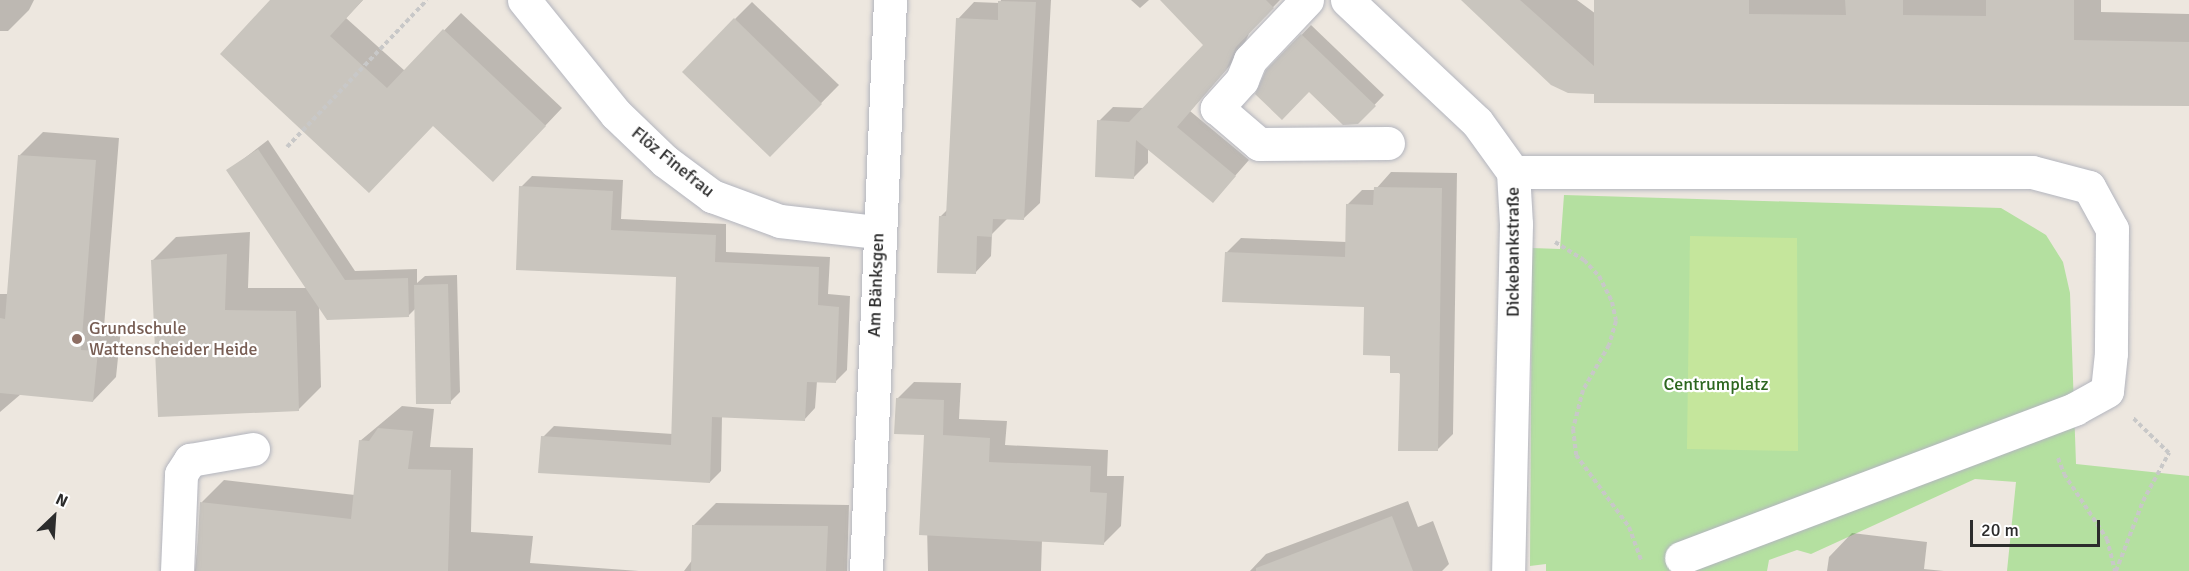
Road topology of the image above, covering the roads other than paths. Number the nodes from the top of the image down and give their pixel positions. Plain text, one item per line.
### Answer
1 (524, 0) edge
2 (890, 0) edge
3 (1307, 0) edge
4 (1347, 0) edge
5 (1388, 143) dead end
6 (1513, 172) junction
7 (877, 232) junction
8 (253, 449) dead end
9 (1681, 558) dead end
10 (177, 571) edge
11 (866, 571) edge
12 (1508, 571) edge

1 - 7 street, Flöz Finefrau
2 - 7 street, Am Bänksgen
3 - 5 street
4 - 6 street, Dickebankstraße
6 - 9 street
6 - 12 street, Dickebankstraße
7 - 11 street, Am Bänksgen
8 - 10 street

